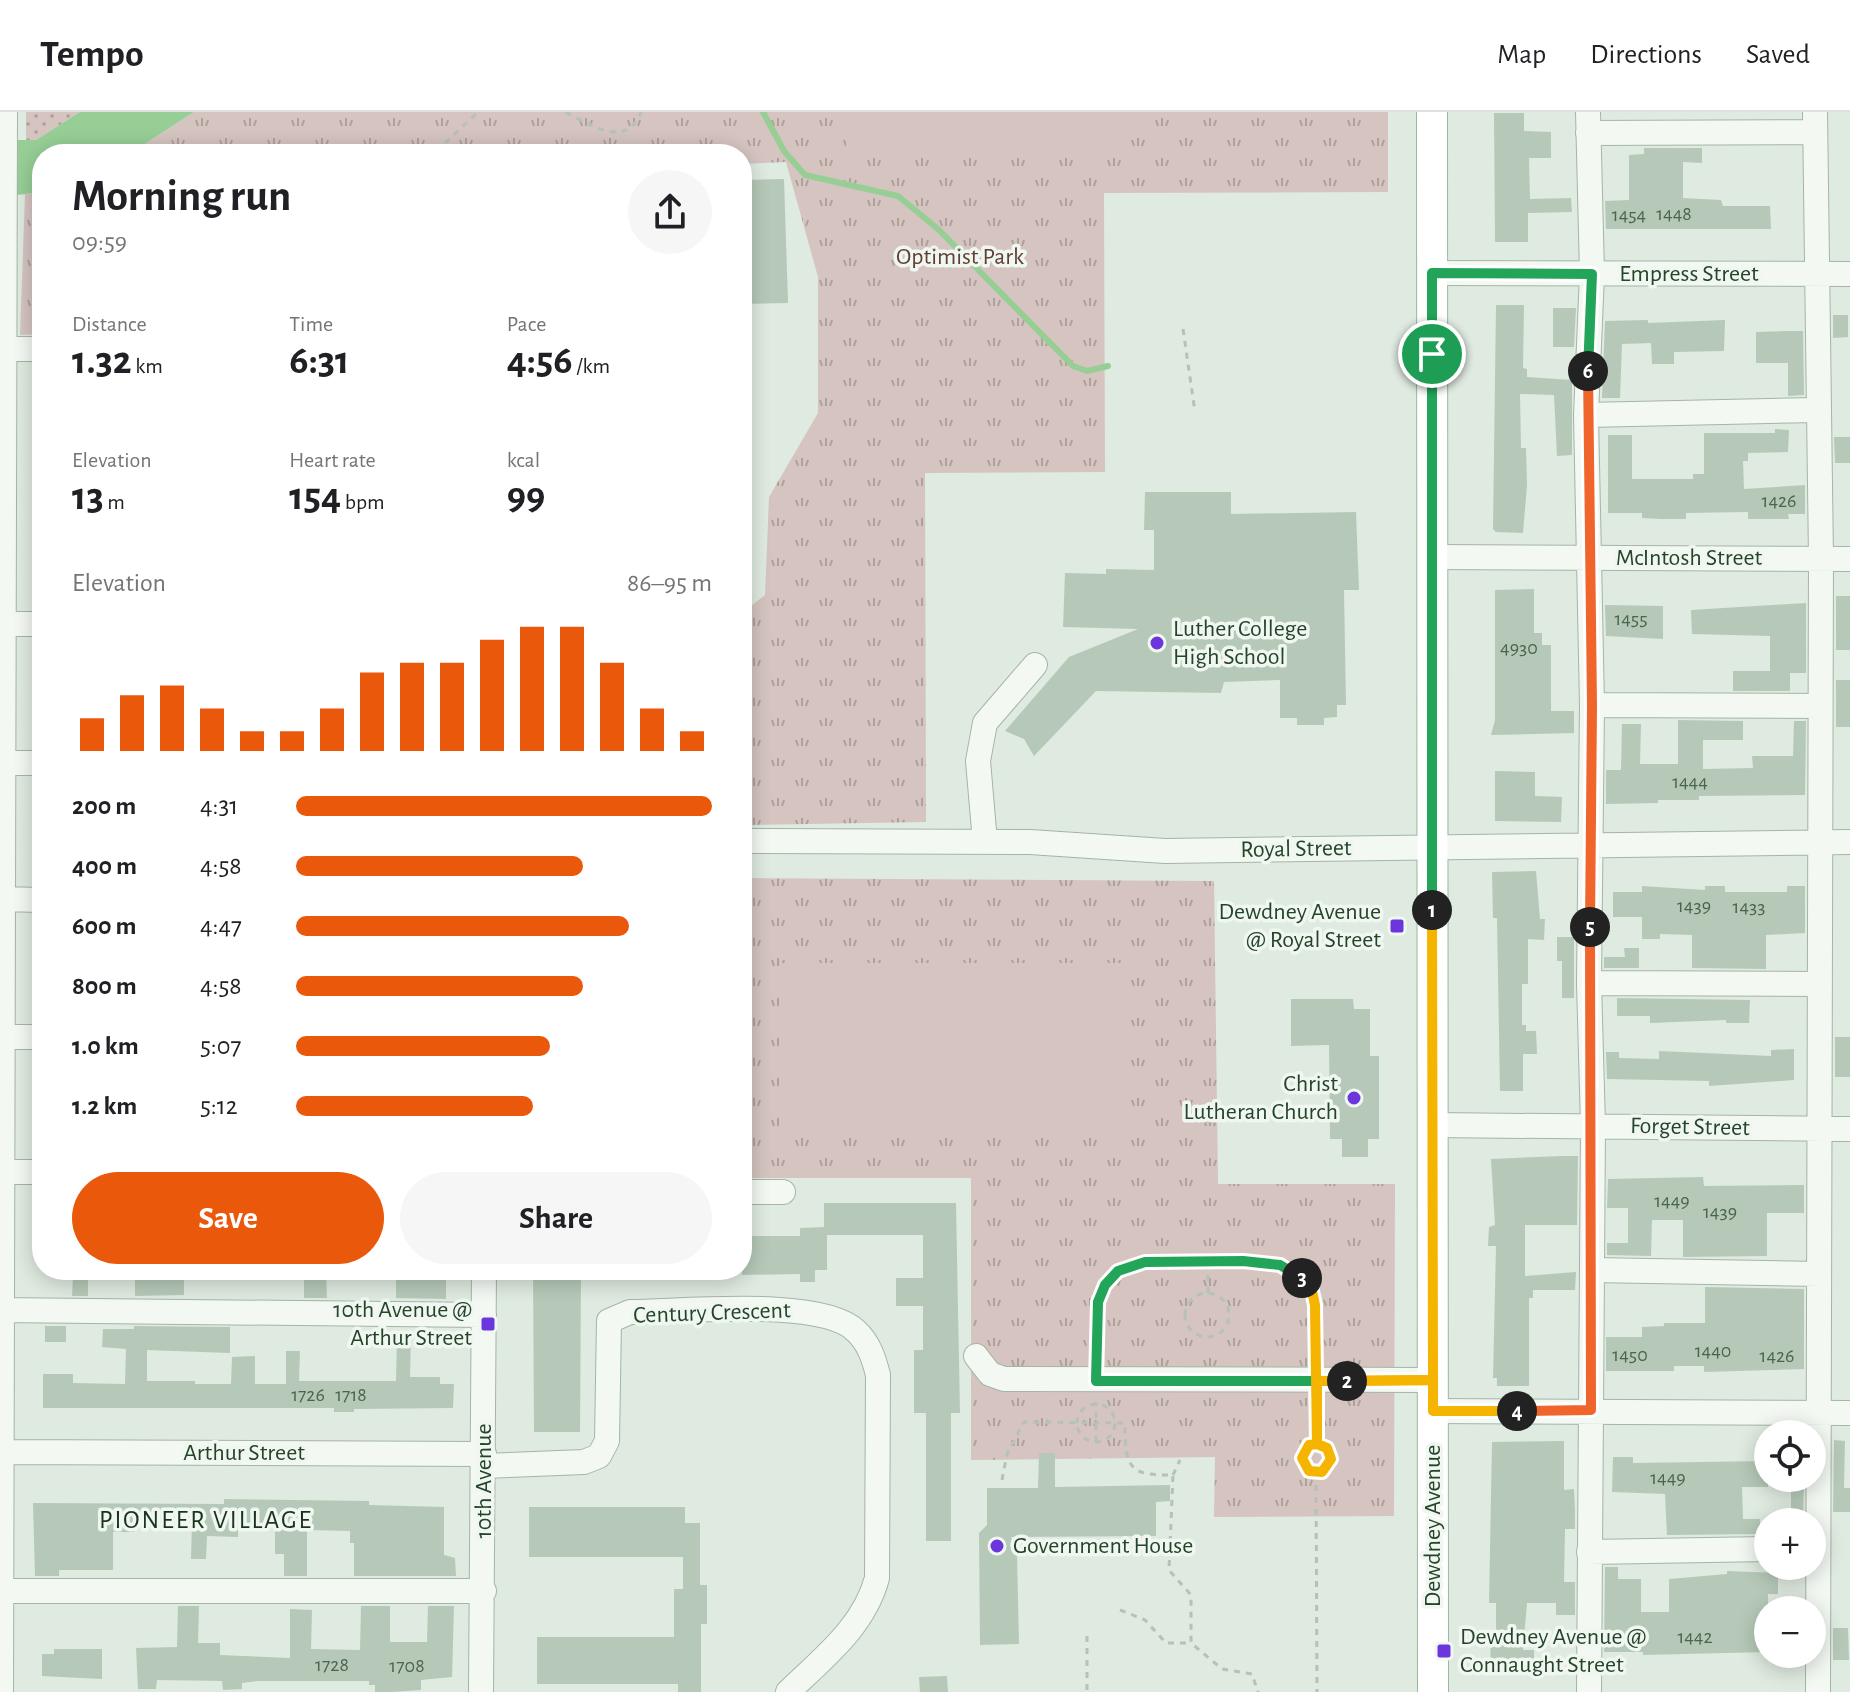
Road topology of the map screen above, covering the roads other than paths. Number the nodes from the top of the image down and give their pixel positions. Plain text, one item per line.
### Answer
1 (1432, 112) edge
2 (5, 120) edge
3 (1588, 122) edge
4 (1815, 122) edge
5 (1432, 273) junction
6 (1592, 274) junction
7 (1816, 274) junction
8 (1850, 274) edge
9 (2, 349) edge
10 (32, 349) edge
11 (1816, 410) junction
12 (1586, 415) junction
13 (1, 480) edge
14 (1433, 557) junction
15 (1590, 558) junction
16 (1821, 559) junction
17 (1850, 559) edge
18 (1, 624) edge
19 (32, 624) edge
20 (1035, 665) dead end
21 (1592, 705) junction
22 (1820, 706) junction
23 (1, 763) edge
24 (32, 763) edge
25 (752, 841) edge
26 (985, 842) junction
27 (1819, 842) junction
28 (1850, 842) edge
29 (1592, 845) junction
30 (1432, 848) junction
31 (1, 899) edge
32 (32, 900) edge
33 (1589, 983) junction
34 (1818, 984) junction
35 (2, 1037) edge
36 (32, 1037) edge
37 (1433, 1125) junction
38 (1593, 1126) junction
39 (1818, 1129) junction
40 (1850, 1129) edge
41 (2, 1172) edge
42 (32, 1172) edge
43 (752, 1192) edge
44 (783, 1192) dead end
45 (1592, 1270) junction
46 (1818, 1274) junction
47 (484, 1280) edge
48 (2, 1310) edge
49 (484, 1315) junction
50 (976, 1356) dead end
51 (1433, 1380) junction
52 (1591, 1410) junction
53 (1433, 1411) junction
54 (1817, 1413) junction
55 (1850, 1413) edge
56 (3, 1452) junction
57 (484, 1460) junction
58 (1816, 1508) edge
59 (1754, 1549) edge
60 (1589, 1552) junction
61 (1816, 1580) edge
62 (1, 1591) edge
63 (484, 1591) junction
64 (1, 1692) edge
65 (481, 1692) edge
66 (788, 1692) edge
67 (1433, 1692) edge
68 (1589, 1692) edge
69 (1818, 1692) edge

1 - 5 main road, Dewdney Avenue
2 - 9 street
3 - 4 street
3 - 6 street
4 - 7 street
5 - 6 street, Empress Street
5 - 14 main road, Dewdney Avenue
6 - 7 street, Empress Street
6 - 12 street
7 - 8 street, Empress Street
7 - 11 street
9 - 10 street
9 - 13 street
11 - 12 street
11 - 16 street
12 - 15 street
13 - 18 street
14 - 15 street, McIntosh Street
14 - 30 main road, Dewdney Avenue
15 - 16 street, McIntosh Street
15 - 21 street
16 - 17 street, McIntosh Street
16 - 22 street
18 - 19 street
18 - 23 street
20 - 26 street
21 - 22 street
21 - 29 street
22 - 27 street
23 - 24 street
23 - 31 street
25 - 26 street, Royal Street
26 - 30 street, Royal Street
27 - 28 street, Royal Street
27 - 29 street, Royal Street
27 - 34 street
29 - 30 street, Royal Street
29 - 33 street
30 - 37 main road, Dewdney Avenue
31 - 32 street
31 - 35 street
33 - 34 street
33 - 38 street
34 - 39 street
35 - 36 street
35 - 41 street
37 - 38 street, Forget Street
37 - 51 main road, Dewdney Avenue
38 - 39 street, Forget Street
38 - 45 street
39 - 40 street, Forget Street
39 - 46 street
41 - 42 street
41 - 48 street
43 - 44 street
45 - 46 street
45 - 52 street
46 - 54 street
47 - 49 street, 10th Avenue
48 - 49 street
48 - 56 street
49 - 57 street, 10th Avenue
50 - 51 street
51 - 53 main road, Dewdney Avenue
52 - 53 street
52 - 54 street
52 - 60 street
53 - 67 main road, Dewdney Avenue
54 - 55 street
54 - 58 street
56 - 57 street, Arthur Street
56 - 62 street
57 - 63 street, 10th Avenue
57 - 66 street, Century Crescent
59 - 60 street
60 - 68 street
61 - 69 street
62 - 63 street
62 - 64 street
63 - 65 street, 10th Avenue

